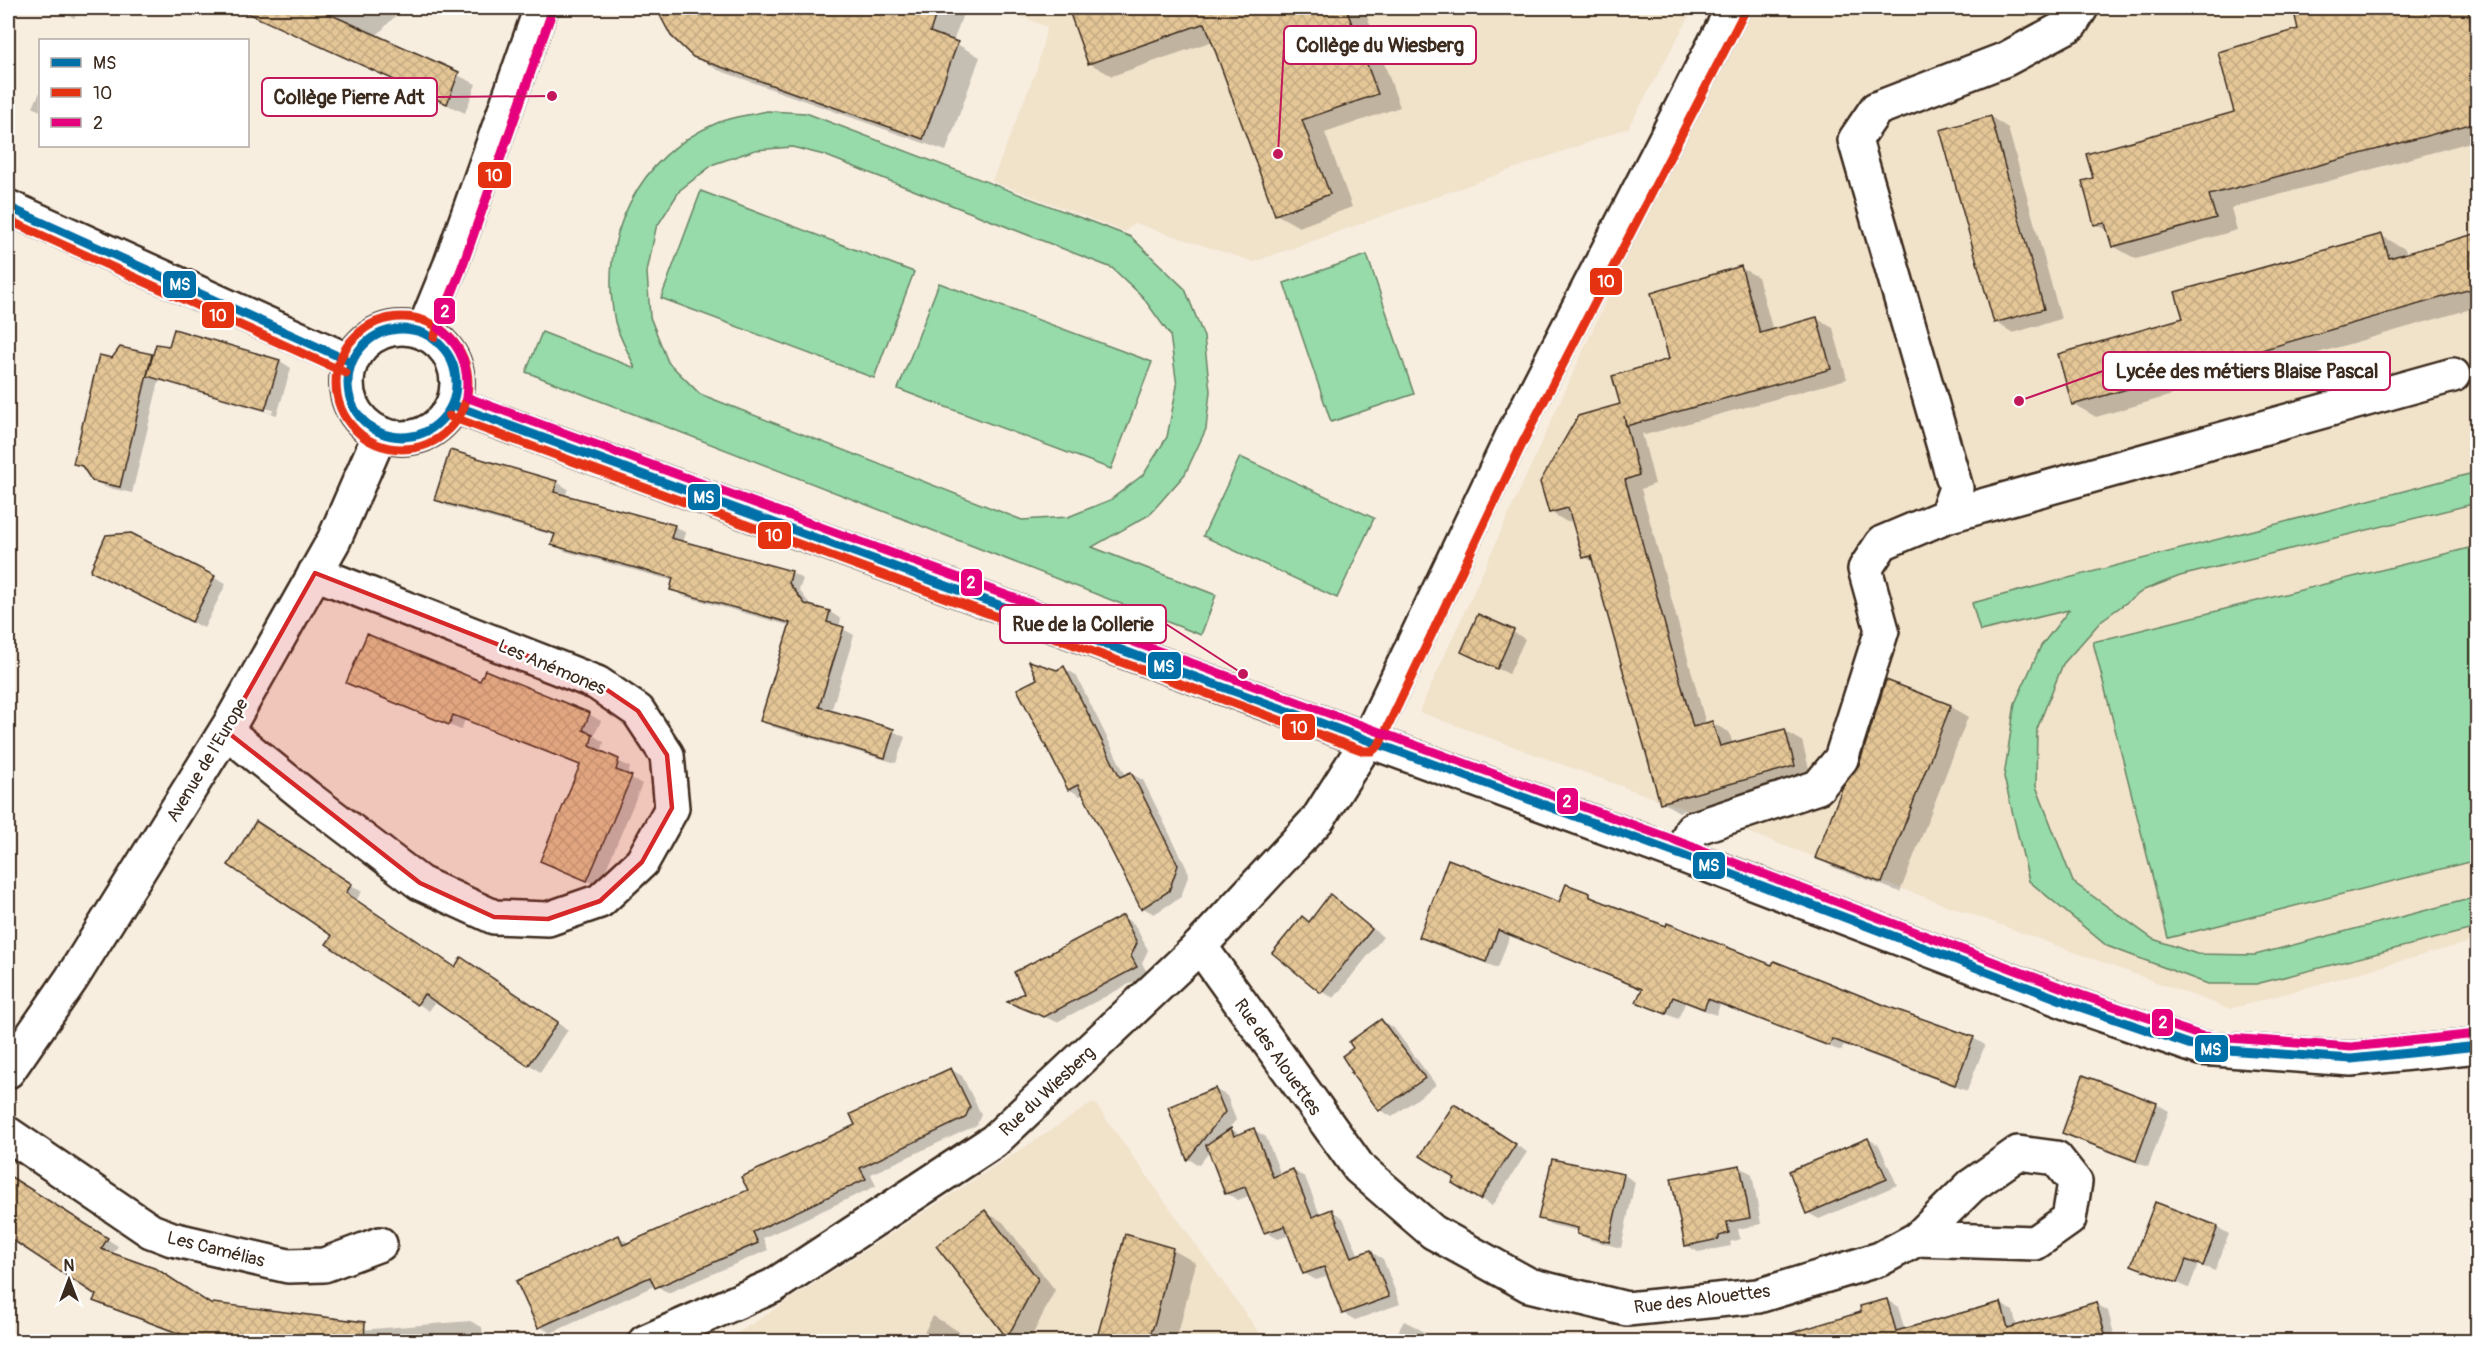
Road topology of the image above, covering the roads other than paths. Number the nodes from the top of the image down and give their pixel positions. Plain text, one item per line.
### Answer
1 (541, 8) edge
2 (1733, 8) edge
3 (2081, 8) edge
4 (8, 207) edge
5 (423, 332) junction
6 (351, 362) junction
7 (2453, 375) dead end
8 (453, 405) junction
9 (380, 434) junction
10 (1946, 516) junction
11 (315, 573) junction
12 (226, 731) junction
13 (1368, 740) junction
14 (1681, 855) junction
15 (1200, 946) junction
16 (2478, 1046) edge
17 (8, 1071) edge
18 (8, 1134) edge
19 (1917, 1239) dead end
20 (380, 1244) dead end
21 (645, 1341) edge

1 - 5 street
2 - 13 street, Rue du Wiesberg
3 - 10 street
4 - 6 street
5 - 6 street
5 - 8 street
6 - 9 street
7 - 10 street
8 - 9 street
8 - 13 street
9 - 11 street, Avenue de l'Europe
10 - 14 street
11 - 12 street, Avenue de l'Europe
11 - 12 street, Les Anémones
12 - 17 street, Avenue de l'Europe
13 - 14 street
13 - 15 street, Rue du Wiesberg
14 - 16 street
15 - 19 street, Rue des Alouettes
15 - 21 street, Rue du Wiesberg
18 - 20 street, Les Camélias

